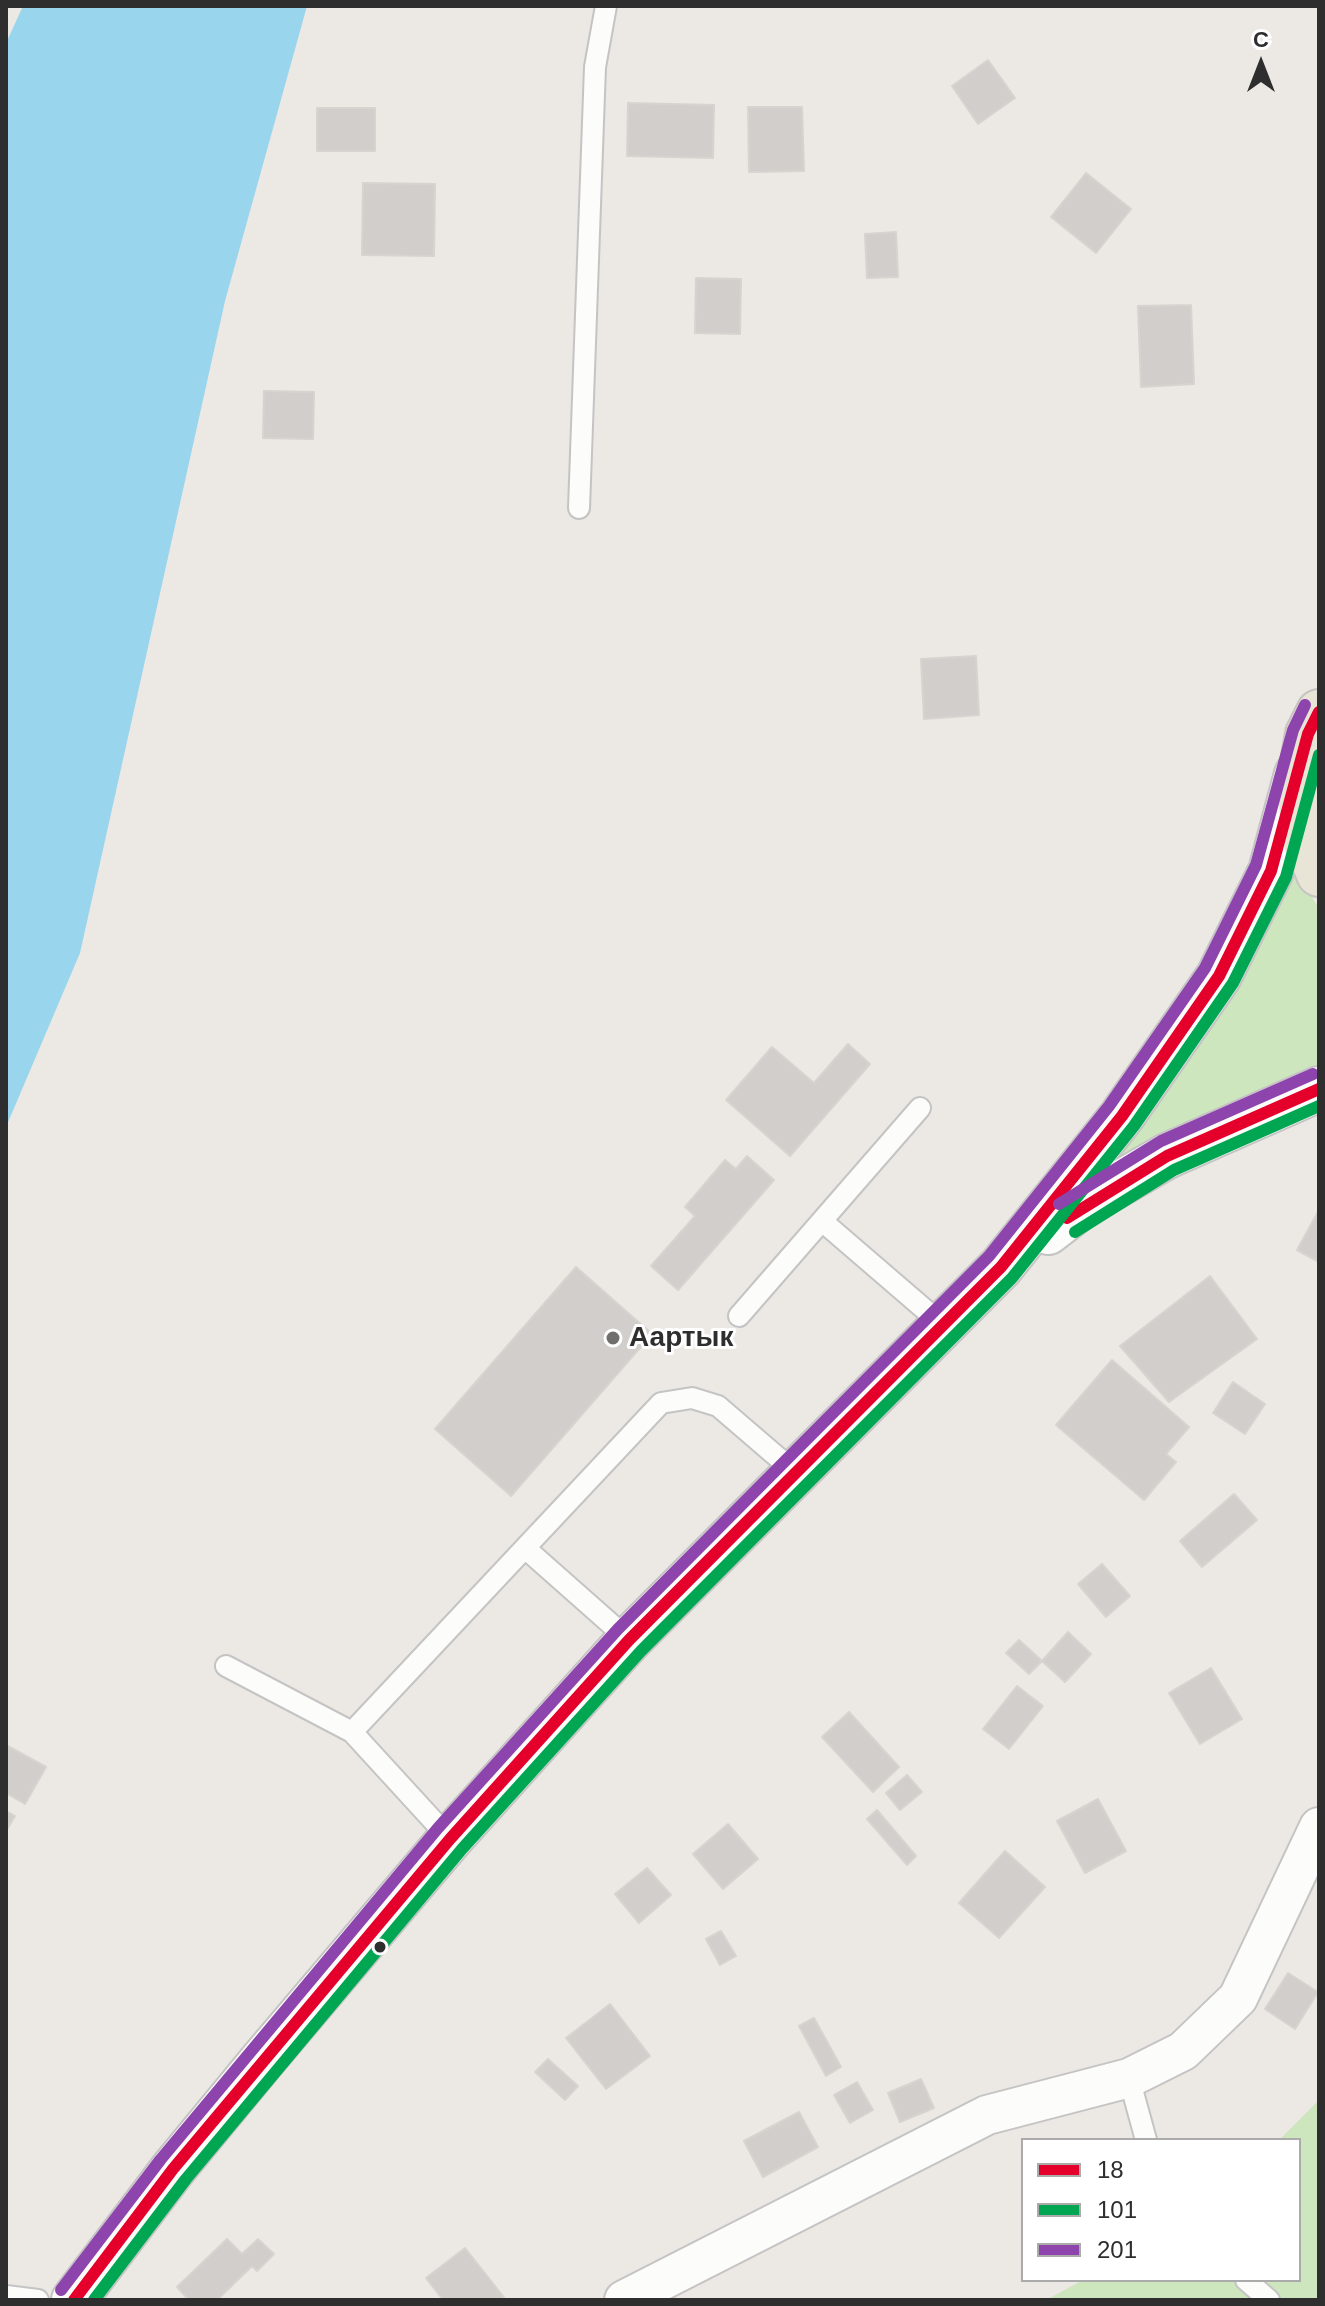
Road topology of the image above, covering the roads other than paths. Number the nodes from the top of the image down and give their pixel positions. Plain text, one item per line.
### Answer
1 (606, 6) edge
2 (579, 508) dead end
3 (1314, 723) edge
4 (1319, 874) edge
5 (1319, 1089) edge
6 (920, 1108) dead end
7 (822, 1221) junction
8 (1001, 1267) junction
9 (739, 1316) dead end
10 (944, 1326) junction
11 (796, 1473) junction
12 (525, 1548) junction
13 (629, 1640) junction
14 (226, 1666) dead end
15 (352, 1732) junction
16 (1319, 1827) edge
17 (450, 1839) junction
18 (1129, 2078) junction
19 (1145, 2138) edge
20 (1248, 2282) edge
21 (6, 2296) edge
22 (38, 2300) edge
23 (74, 2300) edge
24 (624, 2300) edge
25 (1269, 2300) edge

1 - 2 lane
3 - 4 main road
3 - 8 main road
5 - 8 main road
6 - 7 lane
7 - 9 lane
7 - 10 lane
8 - 10 main road
10 - 11 main road
11 - 12 lane
11 - 13 main road
12 - 13 lane
12 - 15 lane
13 - 17 main road
14 - 15 lane
15 - 17 lane
16 - 18 street
17 - 23 main road
18 - 19 lane
18 - 24 street
20 - 25 lane
21 - 22 lane

